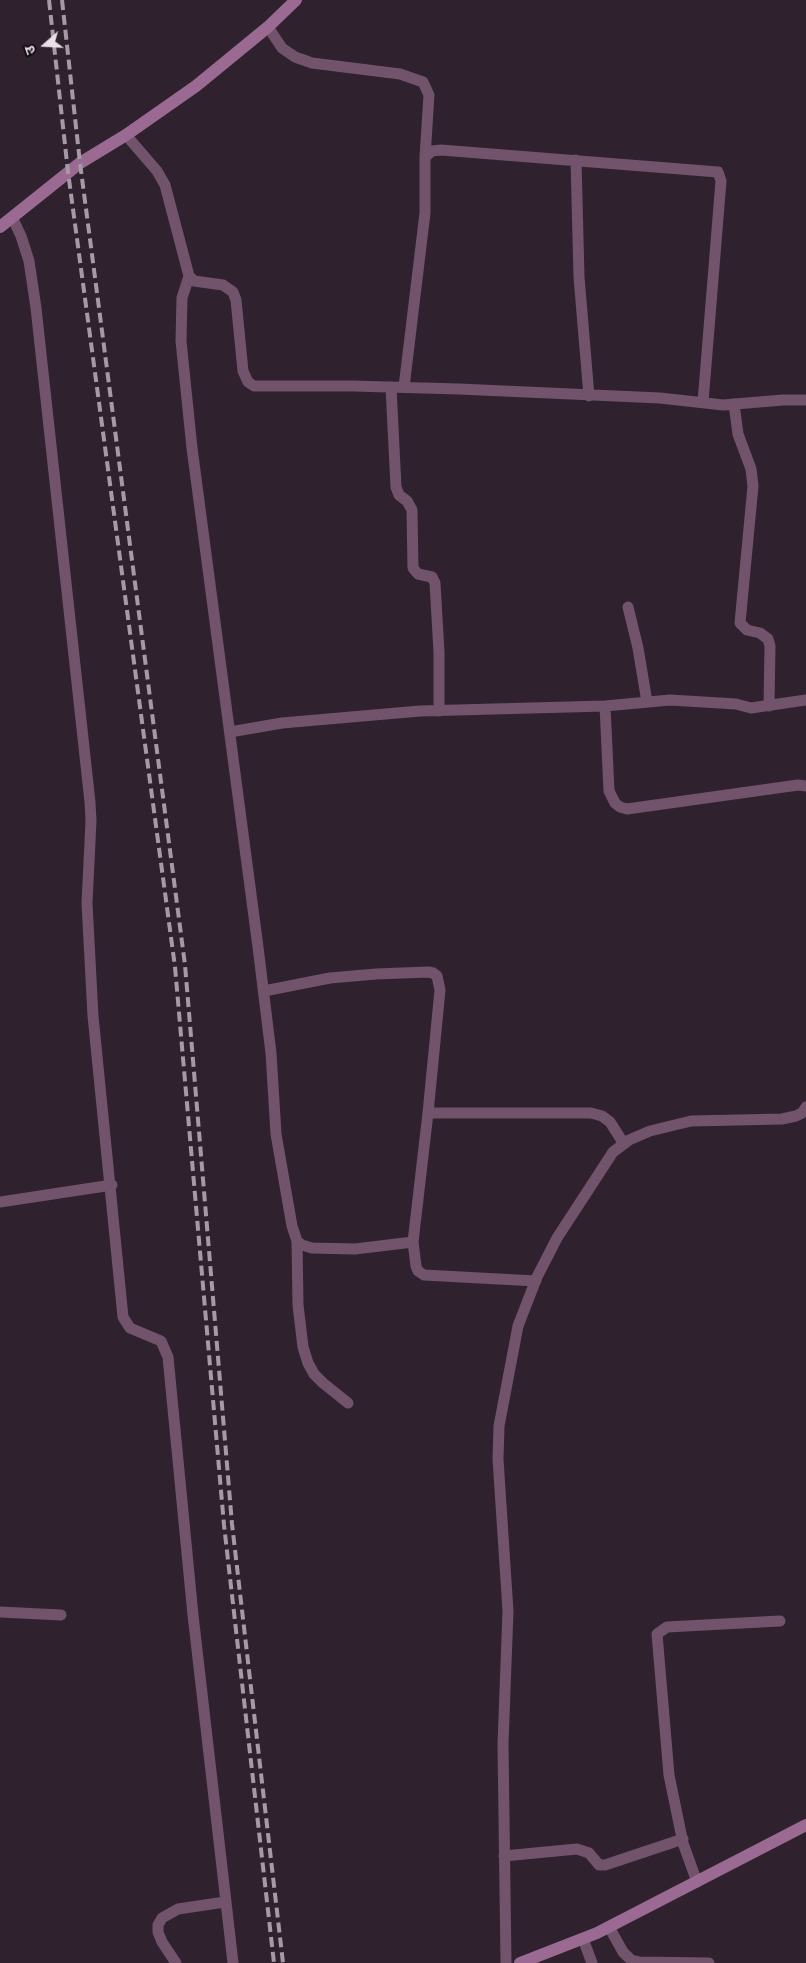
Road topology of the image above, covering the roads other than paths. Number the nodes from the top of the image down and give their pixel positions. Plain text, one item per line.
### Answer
1 (296, 0) edge
2 (268, 27) junction
3 (126, 135) junction
4 (425, 157) junction
5 (576, 160) junction
6 (12, 217) junction
7 (0, 227) edge
8 (189, 276) junction
9 (390, 387) junction
10 (404, 387) junction
11 (589, 396) junction
12 (806, 400) edge
13 (703, 402) junction
14 (734, 404) junction
15 (628, 607) dead end
16 (806, 700) edge
17 (647, 702) junction
18 (605, 706) junction
19 (769, 706) junction
20 (440, 711) junction
21 (230, 732) junction
22 (806, 786) edge
23 (264, 991) junction
24 (428, 1113) junction
25 (805, 1113) edge
26 (624, 1144) junction
27 (112, 1186) junction
28 (0, 1202) edge
29 (297, 1241) junction
30 (413, 1242) junction
31 (536, 1281) junction
32 (348, 1403) dead end
33 (0, 1612) edge
34 (61, 1615) dead end
35 (780, 1621) dead end
36 (806, 1825) edge
37 (683, 1839) junction
38 (504, 1856) junction
39 (697, 1882) junction
40 (226, 1902) junction
41 (608, 1927) junction
42 (583, 1939) junction
43 (176, 1963) edge
44 (233, 1963) edge
45 (506, 1963) edge
46 (520, 1963) edge
47 (592, 1963) edge
48 (709, 1963) edge

1 - 2 main road
2 - 3 main road
2 - 4 street
3 - 6 main road
3 - 8 street
4 - 5 street
4 - 10 street
5 - 11 street
5 - 13 street
6 - 7 main road
6 - 27 street
8 - 9 street
8 - 21 street
9 - 10 street
9 - 20 street
10 - 11 street
11 - 13 street
12 - 14 street
13 - 14 street
14 - 19 street
15 - 17 street
16 - 19 street
17 - 18 street
17 - 19 street
18 - 20 street
18 - 22 street
20 - 21 street
21 - 23 street
23 - 24 street
23 - 29 street
24 - 26 street
24 - 30 street
25 - 26 street
26 - 31 street
27 - 28 street
27 - 40 street
29 - 30 street
29 - 32 street
30 - 31 street
31 - 38 street
33 - 34 street
35 - 37 street
36 - 39 main road
37 - 38 street
37 - 39 street
38 - 45 street
39 - 41 main road
40 - 43 street
40 - 44 street
41 - 42 main road
41 - 48 street
42 - 46 main road
42 - 47 street

